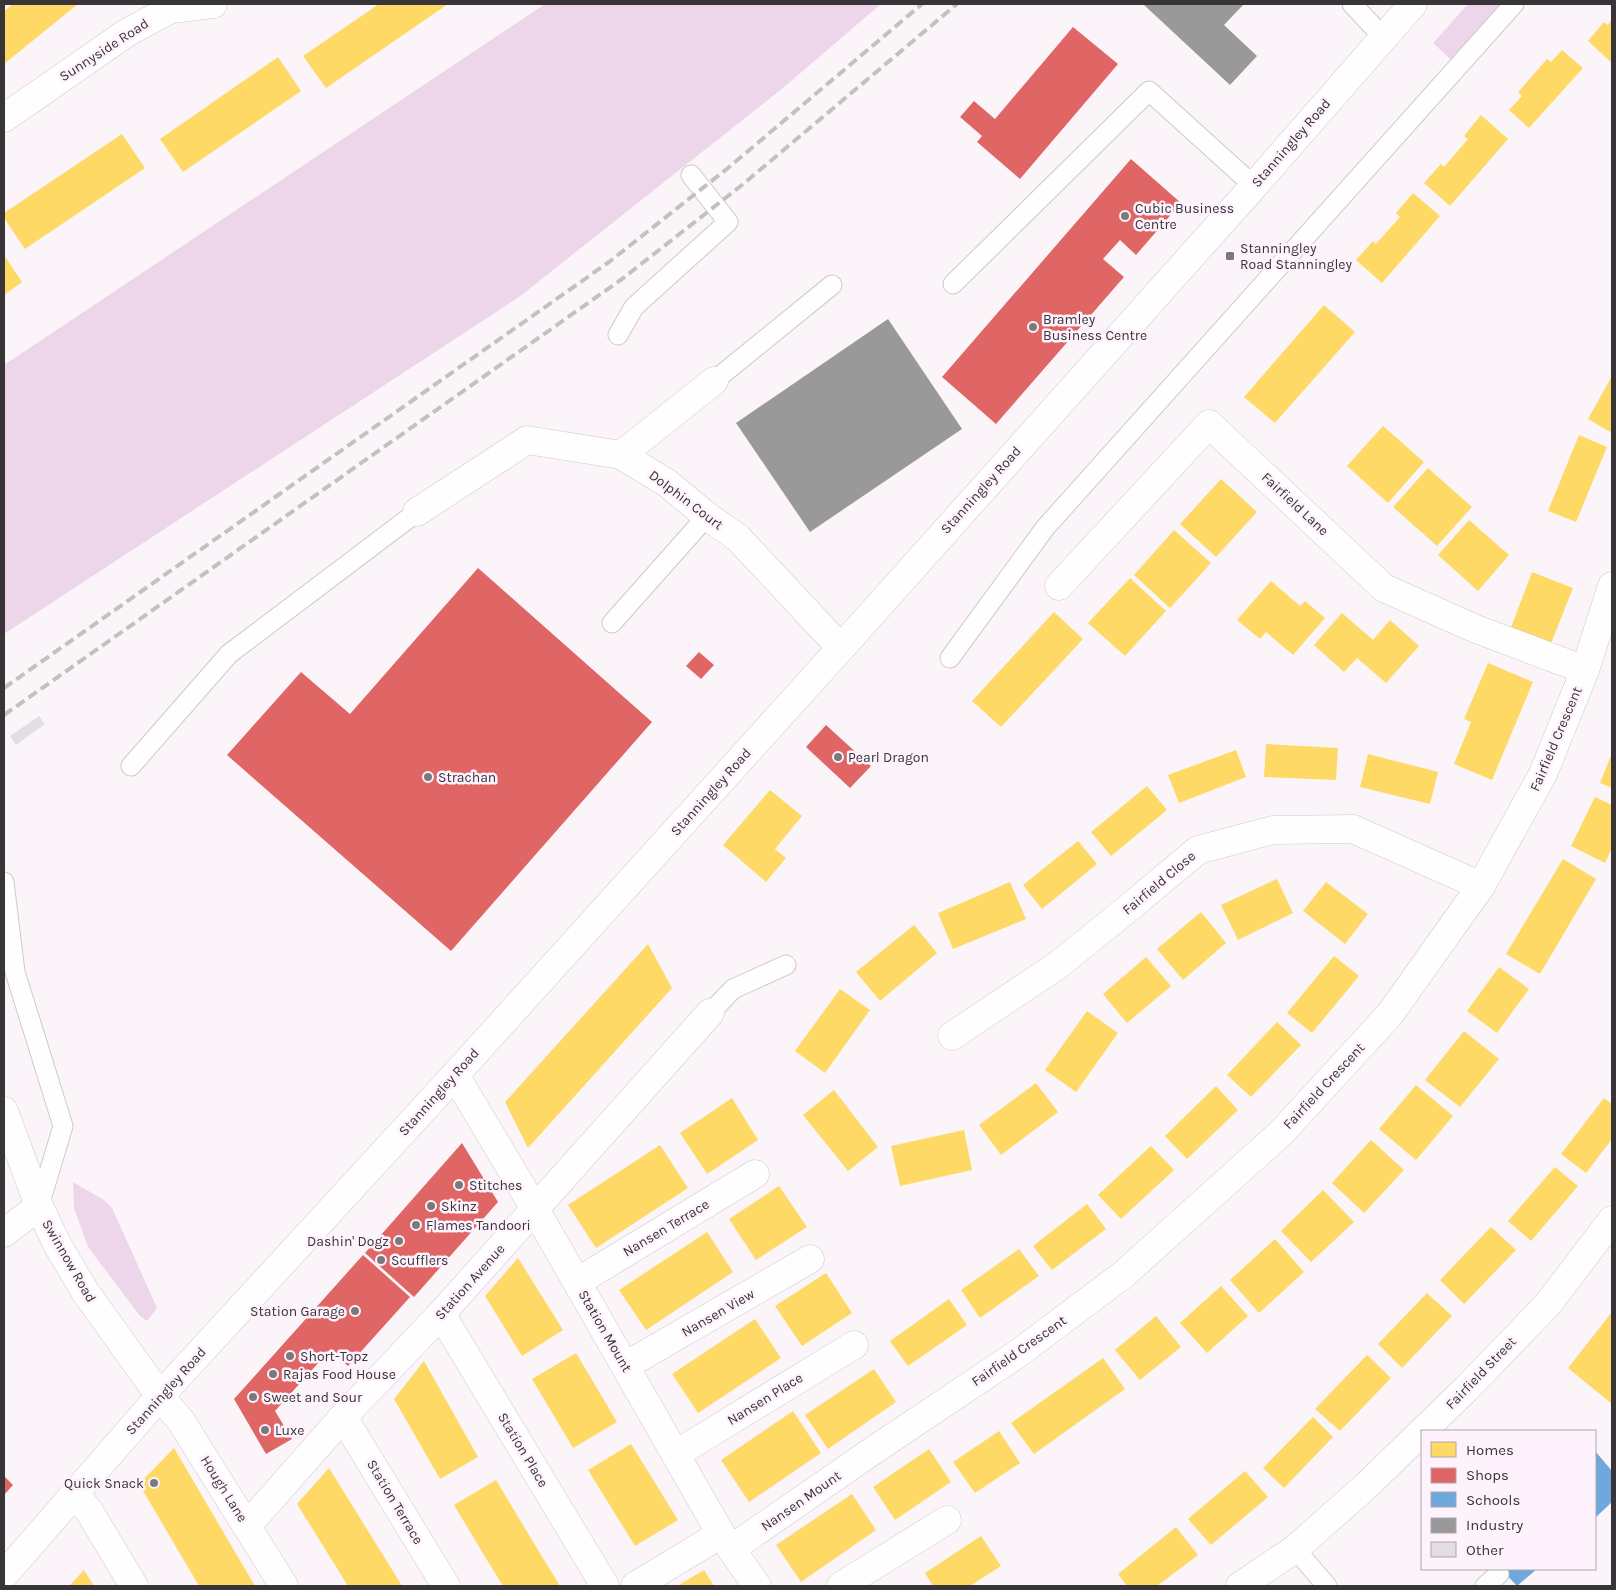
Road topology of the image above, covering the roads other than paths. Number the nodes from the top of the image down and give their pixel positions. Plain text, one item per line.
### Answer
1 (213, 4) edge
2 (1352, 4) edge
3 (1413, 4) edge
4 (1514, 4) edge
5 (1383, 37) junction
6 (4, 118) edge
7 (691, 175) dead end
8 (1254, 186) junction
9 (954, 284) dead end
10 (832, 285) dead end
11 (618, 335) dead end
12 (714, 381) joint
13 (621, 455) junction
14 (417, 512) joint
15 (707, 516) junction
16 (1059, 586) dead end
17 (1612, 586) edge
18 (612, 623) dead end
19 (841, 648) junction
20 (950, 658) dead end
21 (1585, 670) junction
22 (131, 766) dead end
23 (4, 882) edge
24 (1481, 886) junction
25 (786, 965) dead end
26 (710, 1013) joint
27 (952, 1036) dead end
28 (455, 1075) junction
29 (4, 1111) edge
30 (9, 1141) edge
31 (755, 1174) dead end
32 (39, 1206) junction
33 (535, 1208) junction
34 (1612, 1220) edge
35 (4, 1233) edge
36 (810, 1259) dead end
37 (577, 1282) junction
38 (441, 1314) junction
39 (854, 1344) dead end
40 (625, 1366) junction
41 (160, 1396) junction
42 (343, 1417) junction
43 (1424, 1430) edge
44 (1421, 1433) edge
45 (871, 1452) joint
46 (676, 1454) junction
47 (76, 1494) junction
48 (947, 1520) dead end
49 (247, 1526) junction
50 (726, 1541) junction
51 (1294, 1549) junction
52 (4, 1575) edge
53 (134, 1586) edge
54 (284, 1586) edge
55 (446, 1586) edge
56 (605, 1586) edge
57 (635, 1586) edge
58 (757, 1586) edge
59 (841, 1586) edge
60 (1240, 1586) edge
61 (1327, 1586) edge

1 - 6 street, Sunnyside Road
2 - 5 lane
3 - 5 street, Stanningley Road
4 - 20 lane
5 - 8 street, Stanningley Road
7 - 11 lane
8 - 9 lane
8 - 19 street, Stanningley Road
10 - 12 lane
12 - 13 street
13 - 14 street, Dolphin Court
13 - 15 street, Dolphin Court
14 - 22 lane
15 - 18 lane
15 - 19 street, Dolphin Court
16 - 21 street, Fairfield Lane
17 - 21 street, Fairfield Crescent
19 - 28 street, Stanningley Road
21 - 24 street, Fairfield Crescent
23 - 32 lane
24 - 27 street, Fairfield Close
24 - 45 street, Fairfield Crescent
25 - 26 lane
26 - 33 street, Station Avenue
28 - 33 street, Station Mount
28 - 41 street, Stanningley Road
29 - 30 street, Swinnow Road
30 - 32 street, Swinnow Road
31 - 37 street, Nansen Terrace
32 - 35 street
32 - 41 street, Swinnow Road
33 - 37 street, Station Mount
33 - 38 street, Station Avenue
34 - 43 street, Fairfield Street
36 - 40 street, Nansen View
37 - 40 street, Station Mount
38 - 42 street, Station Avenue
38 - 56 street, Station Place
39 - 46 street, Nansen Place
40 - 46 street, Station Mount
41 - 47 street, Stanningley Road
41 - 49 street, Hough Lane
42 - 49 street, Station Avenue
42 - 55 street, Station Terrace
44 - 51 street, Fairfield Street
45 - 50 street, Nansen Mount
46 - 50 street, Station Mount
47 - 52 street, Stanningley Road
47 - 53 street
48 - 59 street
49 - 54 street, Hough Lane
50 - 57 street, Nansen Mount
50 - 58 street, Station Mount
51 - 60 street, Fairfield Street
51 - 61 lane

